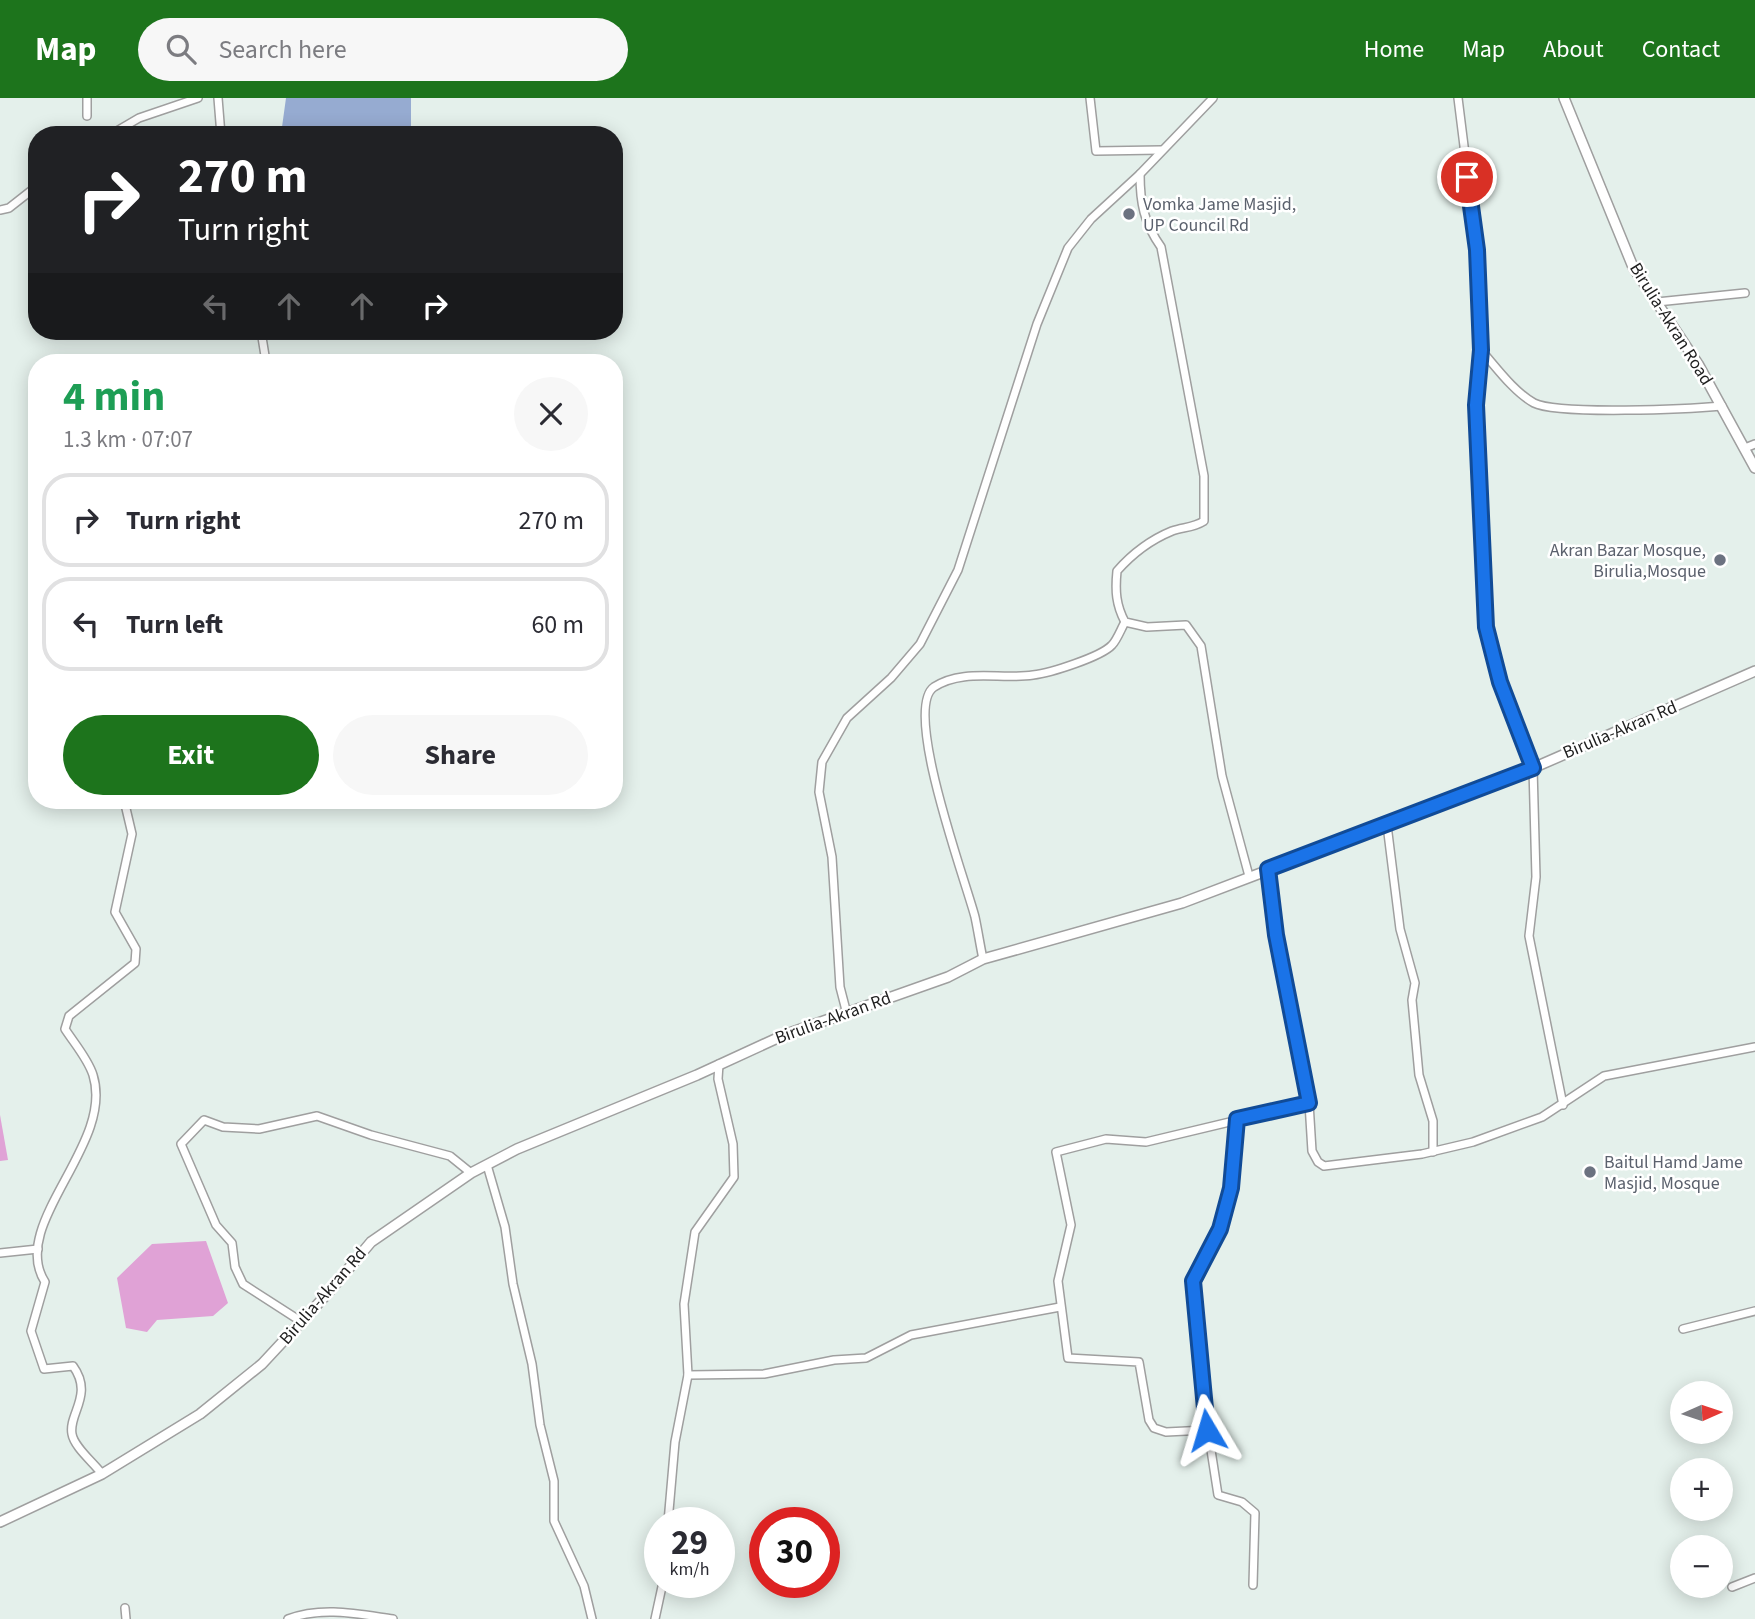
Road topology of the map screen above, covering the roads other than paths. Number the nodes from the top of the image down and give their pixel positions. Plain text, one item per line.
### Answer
1 (87, 98) edge
2 (198, 98) edge
3 (218, 98) edge
4 (1090, 98) edge
5 (1213, 98) edge
6 (1458, 98) edge
7 (1564, 98) edge
8 (87, 116) dead end
9 (125, 126) edge
10 (220, 126) edge
11 (1161, 150) junction
12 (1140, 174) junction
13 (28, 193) edge
14 (0, 210) edge
15 (1745, 293) dead end
16 (1657, 302) junction
17 (1481, 350) junction
18 (1722, 406) junction
19 (1755, 444) edge
20 (1745, 449) junction
21 (1755, 468) edge
22 (1125, 622) junction
23 (1755, 671) edge
24 (1533, 768) junction
25 (126, 809) edge
26 (1387, 825) junction
27 (1268, 869) junction
28 (1249, 876) junction
29 (983, 959) junction
30 (847, 1014) junction
31 (1755, 1047) edge
32 (719, 1064) junction
33 (1309, 1103) junction
34 (1563, 1105) junction
35 (1237, 1119) junction
36 (1433, 1152) junction
37 (487, 1166) junction
38 (471, 1173) junction
39 (38, 1249) junction
40 (0, 1253) edge
41 (1059, 1307) junction
42 (1755, 1311) edge
43 (302, 1322) junction
44 (1683, 1329) dead end
45 (688, 1375) junction
46 (1207, 1430) junction
47 (102, 1474) junction
48 (669, 1507) edge
49 (0, 1522) edge
50 (1755, 1578) edge
51 (1253, 1585) dead end
52 (1733, 1587) edge
53 (660, 1598) edge
54 (125, 1608) dead end
55 (126, 1619) edge
56 (288, 1619) edge
57 (393, 1619) edge
58 (592, 1619) edge
59 (655, 1619) edge

1 - 8 street
2 - 9 street
3 - 10 street
4 - 11 street
5 - 11 street
6 - 17 street
7 - 16 street, Birulia-Akran Road
11 - 12 street
12 - 22 street
12 - 30 street
13 - 14 street
15 - 16 street
16 - 18 street, Birulia-Akran Road
17 - 18 street
17 - 24 street
18 - 20 street, Birulia-Akran Road
19 - 20 street
20 - 21 street, Birulia-Akran Road
22 - 28 street
22 - 29 street
23 - 24 street, Birulia-Akran Rd
24 - 26 street, Birulia-Akran Rd
24 - 34 street
25 - 39 street
26 - 27 street, Birulia-Akran Rd
26 - 36 street
27 - 28 street, Birulia-Akran Rd
27 - 33 street
28 - 29 street, Birulia-Akran Rd
29 - 30 street, Birulia-Akran Rd
30 - 32 street, Birulia-Akran Rd
31 - 34 street
32 - 37 street, Birulia-Akran Rd
32 - 45 street
33 - 35 street
33 - 36 street
34 - 36 street
35 - 41 street
35 - 46 street
37 - 38 street, Birulia-Akran Rd
37 - 58 street
38 - 43 street, Birulia-Akran Rd
38 - 43 street
39 - 40 street
39 - 47 street
41 - 45 street
41 - 46 street
42 - 44 street
43 - 47 street, Birulia-Akran Rd
45 - 48 street
46 - 51 street
47 - 49 street, Birulia-Akran Rd
50 - 52 street
53 - 59 street
54 - 55 street
56 - 57 street

